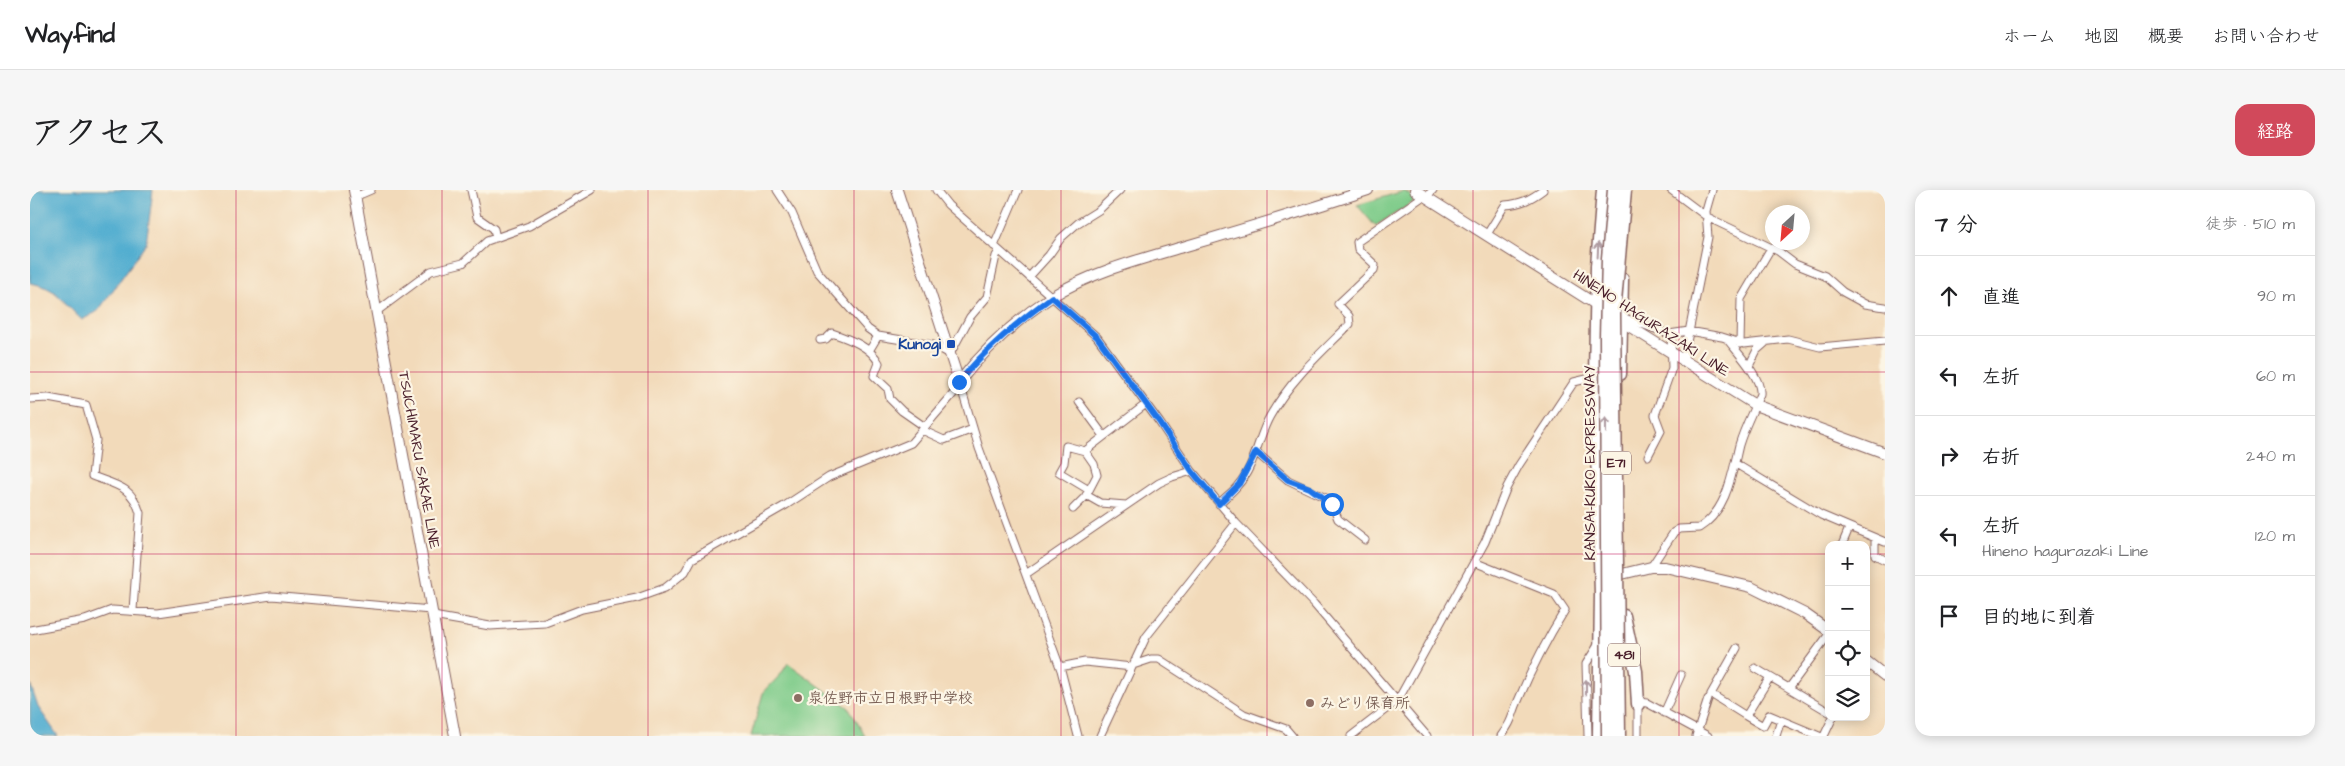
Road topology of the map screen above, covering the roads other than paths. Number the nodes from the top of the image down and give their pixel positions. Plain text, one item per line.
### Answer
1 (371, 190) edge
2 (471, 190) edge
3 (592, 190) edge
4 (777, 190) edge
5 (897, 190) edge
6 (936, 190) edge
7 (1018, 190) edge
8 (1120, 190) edge
9 (1368, 190) edge
10 (1543, 190) edge
11 (1603, 190) edge
12 (1614, 190) edge
13 (1625, 190) edge
14 (1630, 190) edge
15 (1671, 190) edge
16 (1712, 190) edge
17 (354, 193) edge
18 (1425, 193) edge
19 (1707, 217) junction
20 (1486, 236) junction
21 (496, 238) junction
22 (1765, 245) edge
23 (997, 249) junction
24 (1770, 250) edge
25 (1774, 250) edge
26 (1029, 277) junction
27 (1052, 297) junction
28 (1597, 305) junction
29 (1885, 307) edge
30 (376, 312) junction
31 (1622, 319) junction
32 (1689, 331) junction
33 (1672, 334) junction
34 (878, 336) junction
35 (820, 340) dead end
36 (1727, 340) junction
37 (1885, 341) edge
38 (1765, 342) junction
39 (1740, 344) junction
40 (869, 351) junction
41 (950, 354) junction
42 (1672, 354) junction
43 (1683, 362) junction
44 (1749, 366) junction
45 (1595, 377) junction
46 (960, 384) junction
47 (30, 400) edge
48 (1078, 402) dead end
49 (1146, 404) junction
50 (1755, 405) junction
51 (924, 428) junction
52 (973, 428) junction
53 (1104, 436) junction
54 (1084, 451) junction
55 (1256, 452) junction
56 (1885, 453) edge
57 (1648, 456) dead end
58 (1736, 464) junction
59 (1192, 471) junction
60 (1088, 492) junction
61 (1219, 504) junction
62 (1126, 505) junction
63 (1073, 510) dead end
64 (1236, 523) junction
65 (1849, 528) junction
66 (1875, 538) junction
67 (1365, 540) dead end
68 (1844, 541) edge
69 (1885, 542) edge
70 (1885, 560) edge
71 (1474, 562) junction
72 (1651, 567) junction
73 (1026, 574) junction
74 (1622, 574) junction
75 (133, 610) junction
76 (432, 613) junction
77 (1624, 616) junction
78 (30, 630) edge
79 (1828, 631) edge
80 (1825, 638) edge
81 (1600, 642) junction
82 (1737, 648) dead end
83 (1870, 664) edge
84 (1133, 666) junction
85 (1060, 667) junction
86 (1755, 668) dead end
87 (1680, 675) dead end
88 (1885, 676) edge
89 (1770, 677) junction
90 (1789, 688) junction
91 (1708, 699) dead end
92 (1398, 700) junction
93 (1638, 703) junction
94 (1825, 710) edge
95 (1664, 713) junction
96 (1746, 716) junction
97 (1781, 720) junction
98 (1831, 721) edge
99 (1696, 733) edge
100 (455, 736) edge
101 (1078, 736) edge
102 (1100, 736) edge
103 (1292, 736) edge
104 (1351, 736) edge
105 (1427, 736) edge
106 (1501, 736) edge
107 (1588, 736) edge
108 (1599, 736) edge
109 (1608, 736) edge
110 (1619, 736) edge
111 (1625, 736) edge
112 (1638, 736) edge
113 (1708, 736) edge
114 (1776, 736) edge
115 (1819, 736) edge
116 (1824, 736) edge

1 - 17 street
2 - 21 street
3 - 21 street
4 - 34 street
5 - 41 main road
6 - 23 street
7 - 23 street
8 - 26 street
9 - 27 main road
10 - 20 street
28 -> 11 highway, 481
109 -> 12 highway, KANSAI-KUKO EXPRESSWAY / E71, bridge
13 - 110 highway, KANSAI-KUKO EXPRESSWAY / E71, bridge
14 - 31 highway, 481
15 - 19 street
16 - 19 street
17 - 30 main road, TSUCHIMARU SAKAE LINE
18 - 20 main road, HINENO HAGURAZAKI LINE
18 - 55 street
19 - 22 street
19 - 32 street
20 - 28 main road, HINENO HAGURAZAKI LINE
21 - 30 street
23 - 26 street
23 - 41 street
24 - 39 street
25 - 29 street
26 - 27 street
27 - 46 main road
27 - 49 street
28 - 31 main road, HINENO HAGURAZAKI LINE
28 - 45 highway, 481
30 - 76 main road, TSUCHIMARU SAKAE LINE
31 - 33 street
31 - 42 main road, HINENO HAGURAZAKI LINE
31 - 74 highway, 481
32 - 33 street
32 - 36 street
32 - 43 street
33 - 42 street
34 - 40 street
34 - 41 street
35 - 40 street
36 - 39 street
36 - 44 street
37 - 38 street
38 - 39 street
38 - 44 street
40 - 51 street
41 - 46 main road
42 - 43 main road, HINENO HAGURAZAKI LINE
42 - 57 street
43 - 50 main road, HINENO HAGURAZAKI LINE
44 - 50 street
45 - 71 street
45 - 81 highway, 481
46 - 51 street
46 - 52 street
47 - 75 street
48 - 53 street
49 - 53 street
49 - 59 street
50 - 56 main road, HINENO HAGURAZAKI LINE
50 - 58 street
51 - 52 street
51 - 76 street
52 - 73 street
53 - 54 street
54 - 60 street
54 - 60 street
55 - 61 street
55 - 67 street
58 - 65 street
58 - 72 street
59 - 61 street
59 - 62 street
60 - 62 street
60 - 63 street
61 - 64 street
62 - 73 street
64 - 84 street
64 - 92 street
65 - 66 street
65 - 68 street
66 - 69 street
66 - 70 street
71 - 92 street
71 - 106 street
72 - 74 main road
72 - 79 main road
73 - 85 street
74 - 77 highway, 481
75 - 76 street
75 - 78 street
76 - 100 main road, TSUCHIMARU SAKAE LINE
77 - 93 highway, 481
77 - 111 highway, 481
80 - 90 street
107 -> 81 street
81 - 108 highway, 481
82 - 96 street
83 - 88 main road
84 - 85 street
84 - 102 street
84 - 103 street
85 - 101 street
86 - 89 street
87 - 95 street
89 - 90 street
89 - 96 street
90 - 94 street
91 - 99 street
92 - 104 street
92 - 105 street
93 - 95 street
93 - 112 street
95 - 99 street
96 - 97 street
97 - 114 street
97 - 115 street
98 - 116 street
99 - 113 street

